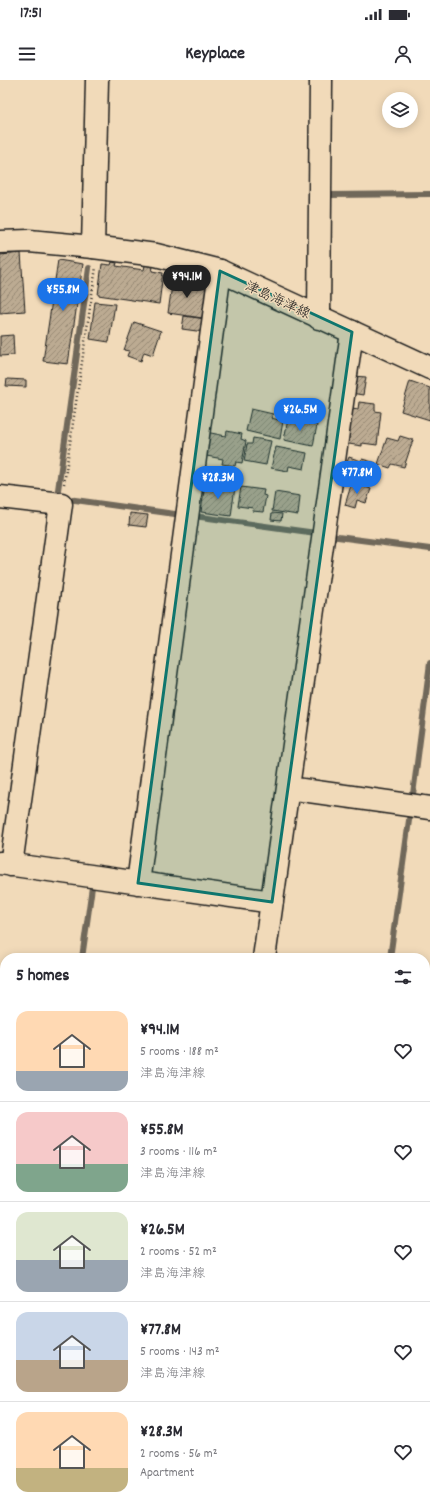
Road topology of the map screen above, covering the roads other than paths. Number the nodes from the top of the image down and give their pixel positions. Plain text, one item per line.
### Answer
1 (97, 80) edge
2 (321, 80) edge
3 (0, 242) edge
4 (96, 248) junction
5 (220, 271) junction
6 (319, 318) junction
7 (352, 332) junction
8 (430, 368) edge
9 (0, 496) edge
10 (288, 788) junction
11 (430, 808) edge
12 (6, 864) edge
13 (138, 883) junction
14 (272, 902) junction
15 (265, 953) edge

1 - 4 street
2 - 6 street
3 - 4 street, 津島海津線
4 - 5 street, 津島海津線
5 - 6 street, 津島海津線
5 - 13 street
6 - 7 street, 津島海津線
7 - 8 street, 津島海津線
7 - 10 street
9 - 12 street
10 - 11 street
10 - 14 street
12 - 13 street
13 - 14 street
14 - 15 street

